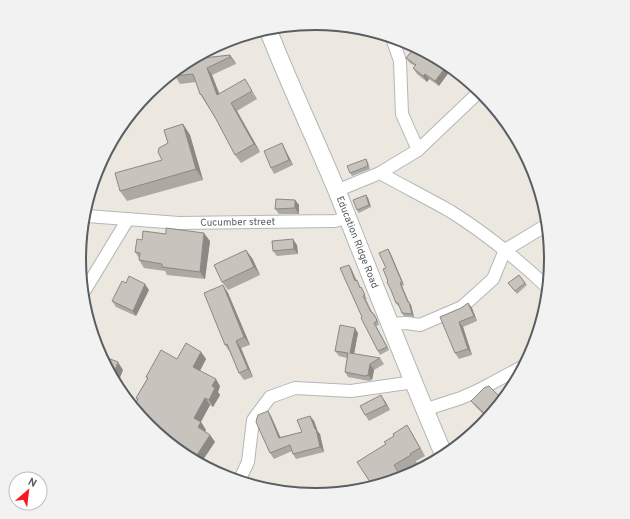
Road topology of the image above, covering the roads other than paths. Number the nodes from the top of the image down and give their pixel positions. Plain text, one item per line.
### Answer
1 (270, 34) edge
2 (394, 44) edge
3 (475, 95) edge
4 (418, 150) junction
5 (380, 173) junction
6 (336, 191) junction
7 (90, 216) edge
8 (347, 218) junction
9 (128, 219) junction
10 (542, 228) edge
11 (505, 250) junction
12 (543, 284) edge
13 (87, 287) edge
14 (390, 324) junction
15 (516, 370) edge
16 (414, 382) junction
17 (424, 410) junction
18 (442, 451) edge
19 (241, 477) edge

1 - 6 main road, Education Ridge Road
2 - 4 street
3 - 4 street
4 - 5 street
5 - 6 street
5 - 11 street
6 - 8 main road, Education Ridge Road
7 - 9 street, Cucumber street
8 - 9 street, Cucumber street
8 - 14 main road, Education Ridge Road
9 - 13 street
10 - 11 street
11 - 12 street
11 - 14 street
14 - 16 main road, Education Ridge Road
15 - 17 street
16 - 17 main road, Education Ridge Road
16 - 19 street
17 - 18 main road, Education Ridge Road

